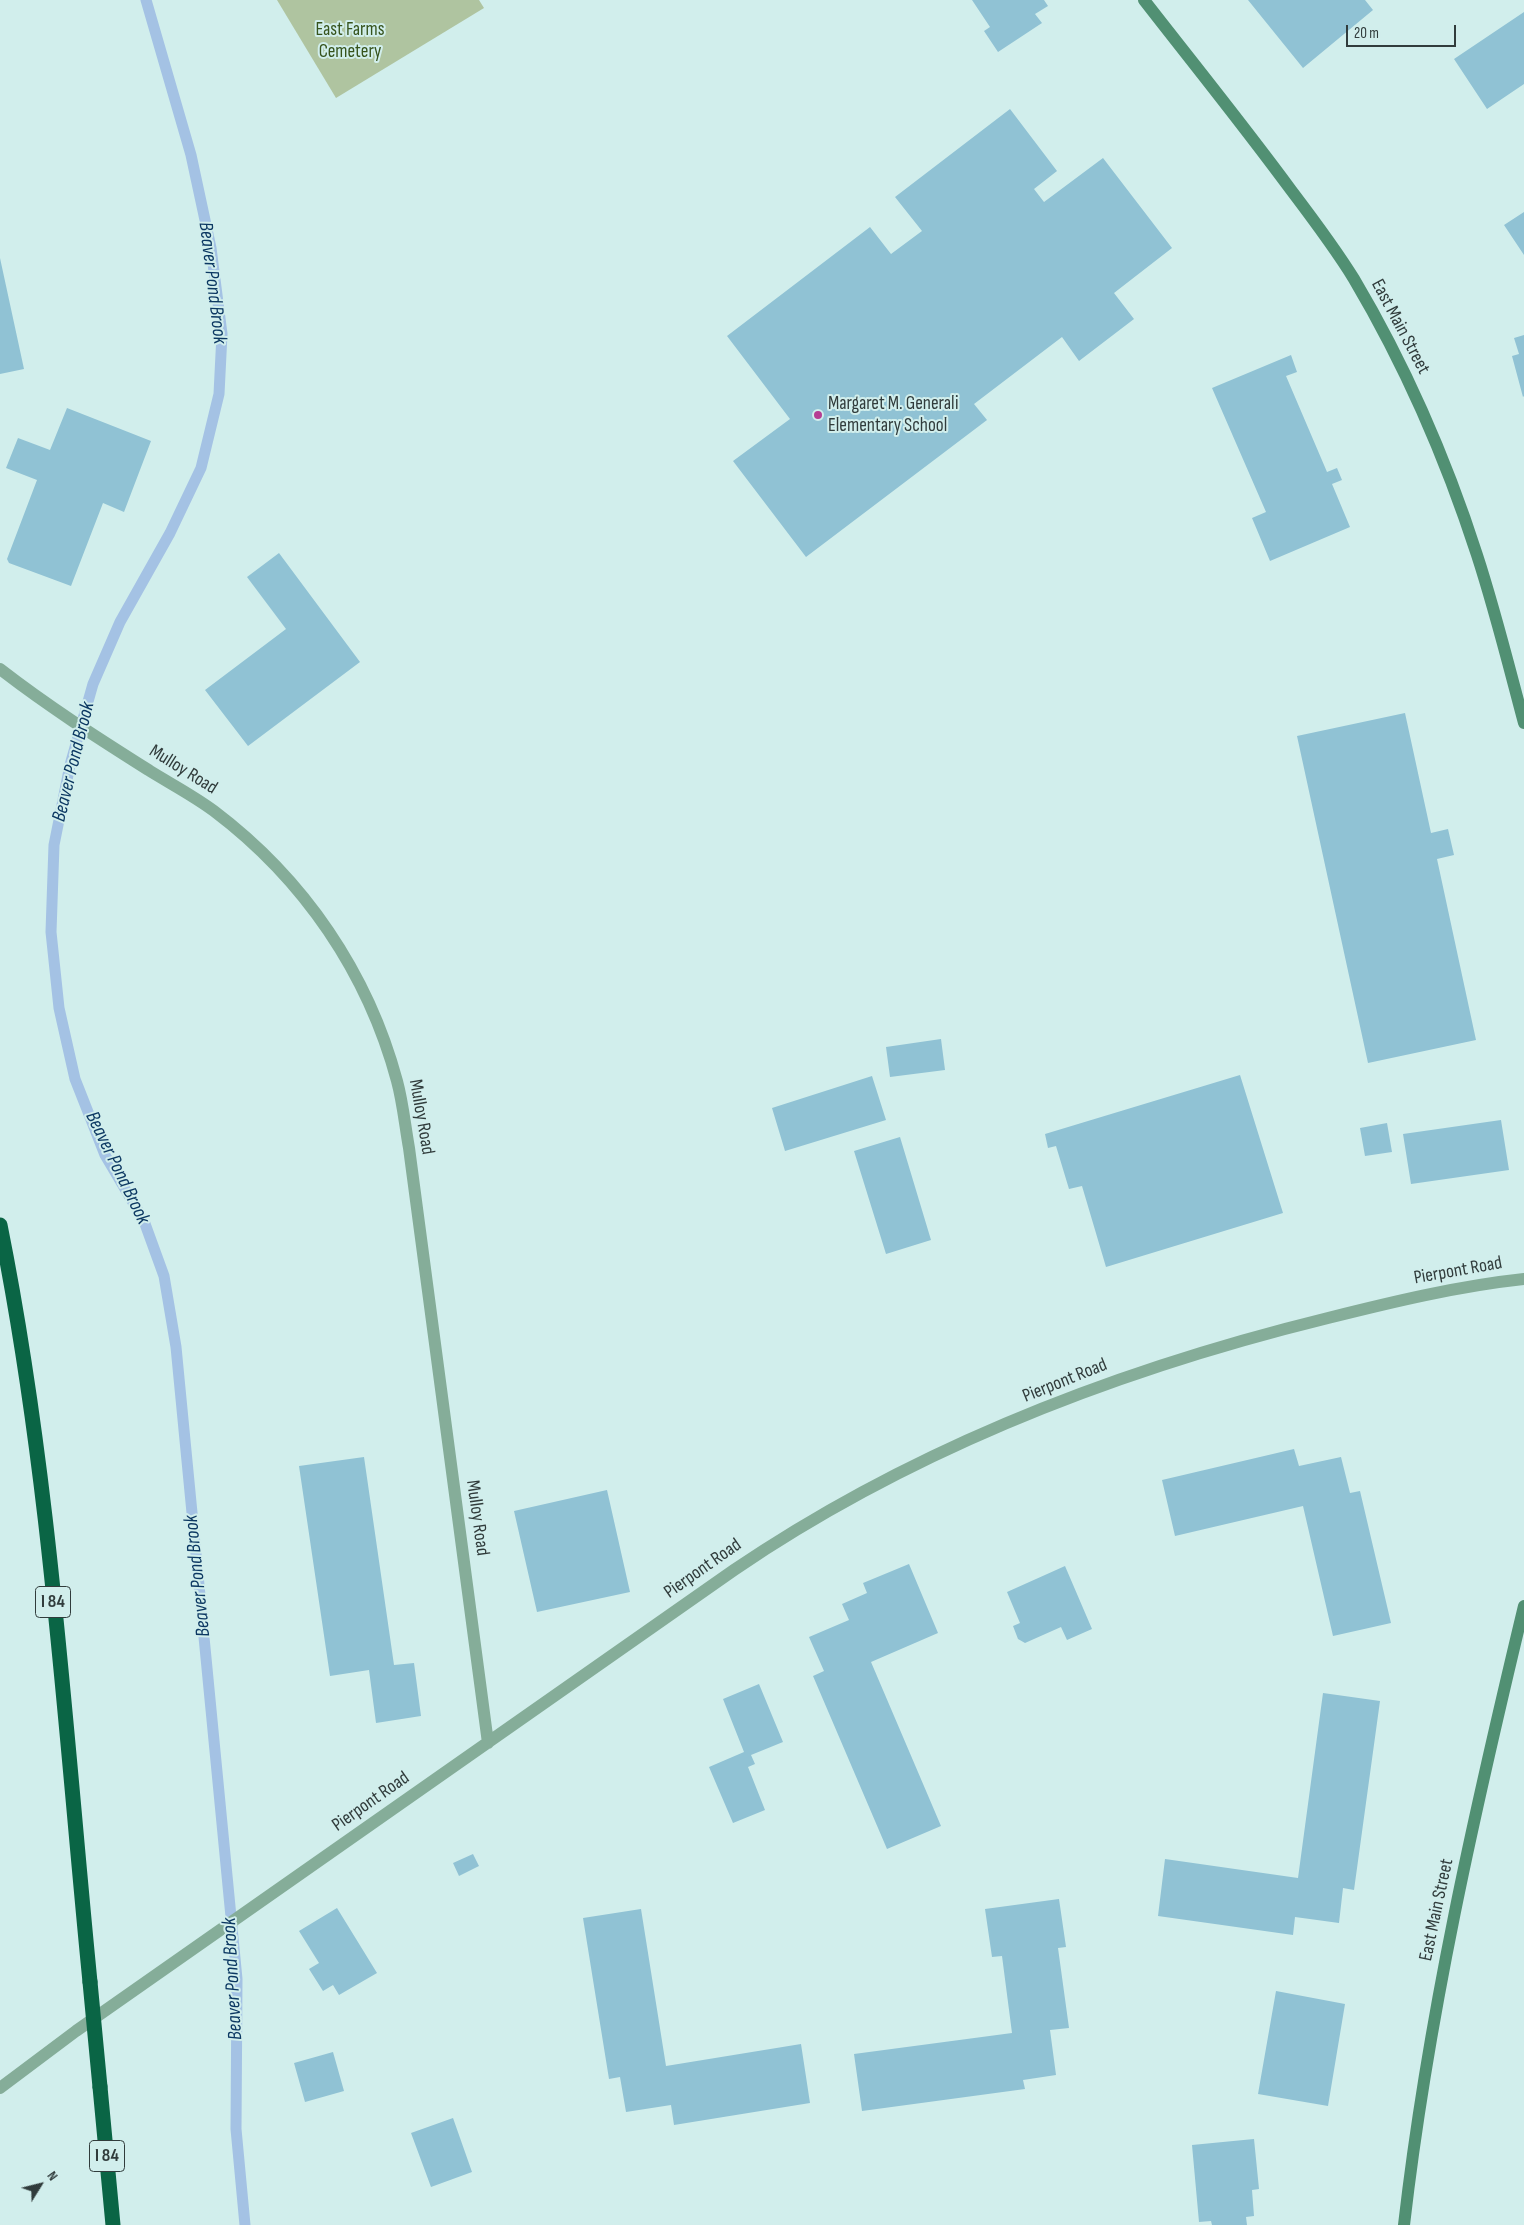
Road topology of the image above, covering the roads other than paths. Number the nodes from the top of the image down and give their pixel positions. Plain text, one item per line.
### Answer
1 (1144, 0) edge
2 (0, 669) edge
3 (1524, 723) edge
4 (0, 1225) edge
5 (1524, 1279) edge
6 (1524, 1606) edge
7 (488, 1743) junction
8 (0, 2088) edge
9 (113, 2225) edge
10 (1404, 2225) edge

1 - 3 main road, East Main Street
2 - 7 street, Mulloy Road
4 - 9 highway, I 84, bridge
5 - 7 street, Pierpont Road
6 - 10 main road, East Main Street
7 - 8 street, Pierpont Road

